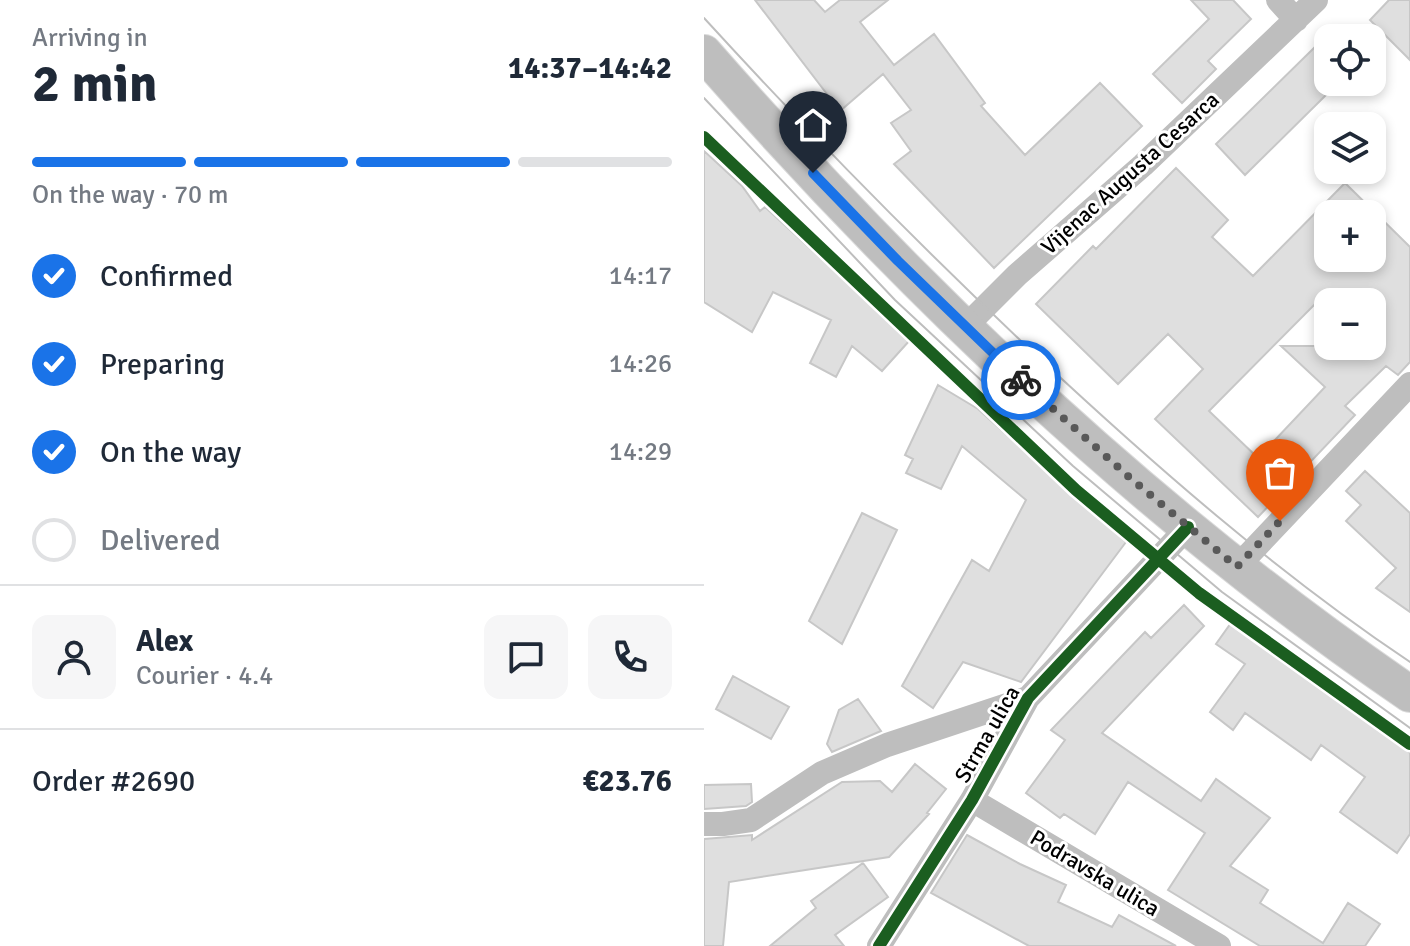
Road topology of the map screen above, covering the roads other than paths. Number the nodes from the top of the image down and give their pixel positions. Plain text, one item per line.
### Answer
1 (1278, 0) edge
2 (1316, 0) edge
3 (1296, 20) junction
4 (704, 53) edge
5 (965, 327) junction
6 (1410, 384) edge
7 (1188, 527) junction
8 (1237, 567) junction
9 (1410, 694) edge
10 (1028, 698) junction
11 (972, 800) junction
12 (704, 824) edge
13 (879, 946) edge
14 (1219, 946) edge

1 - 3 street
2 - 3 street, Vijenac Augusta Cesarca
3 - 5 street, Vijenac Augusta Cesarca
4 - 5 main road
5 - 7 main road
6 - 8 street
7 - 8 main road
7 - 10 street, Strma ulica
8 - 9 main road
10 - 11 street, Strma ulica
10 - 12 street
11 - 13 street, Strma ulica
11 - 14 street, Podravska ulica

